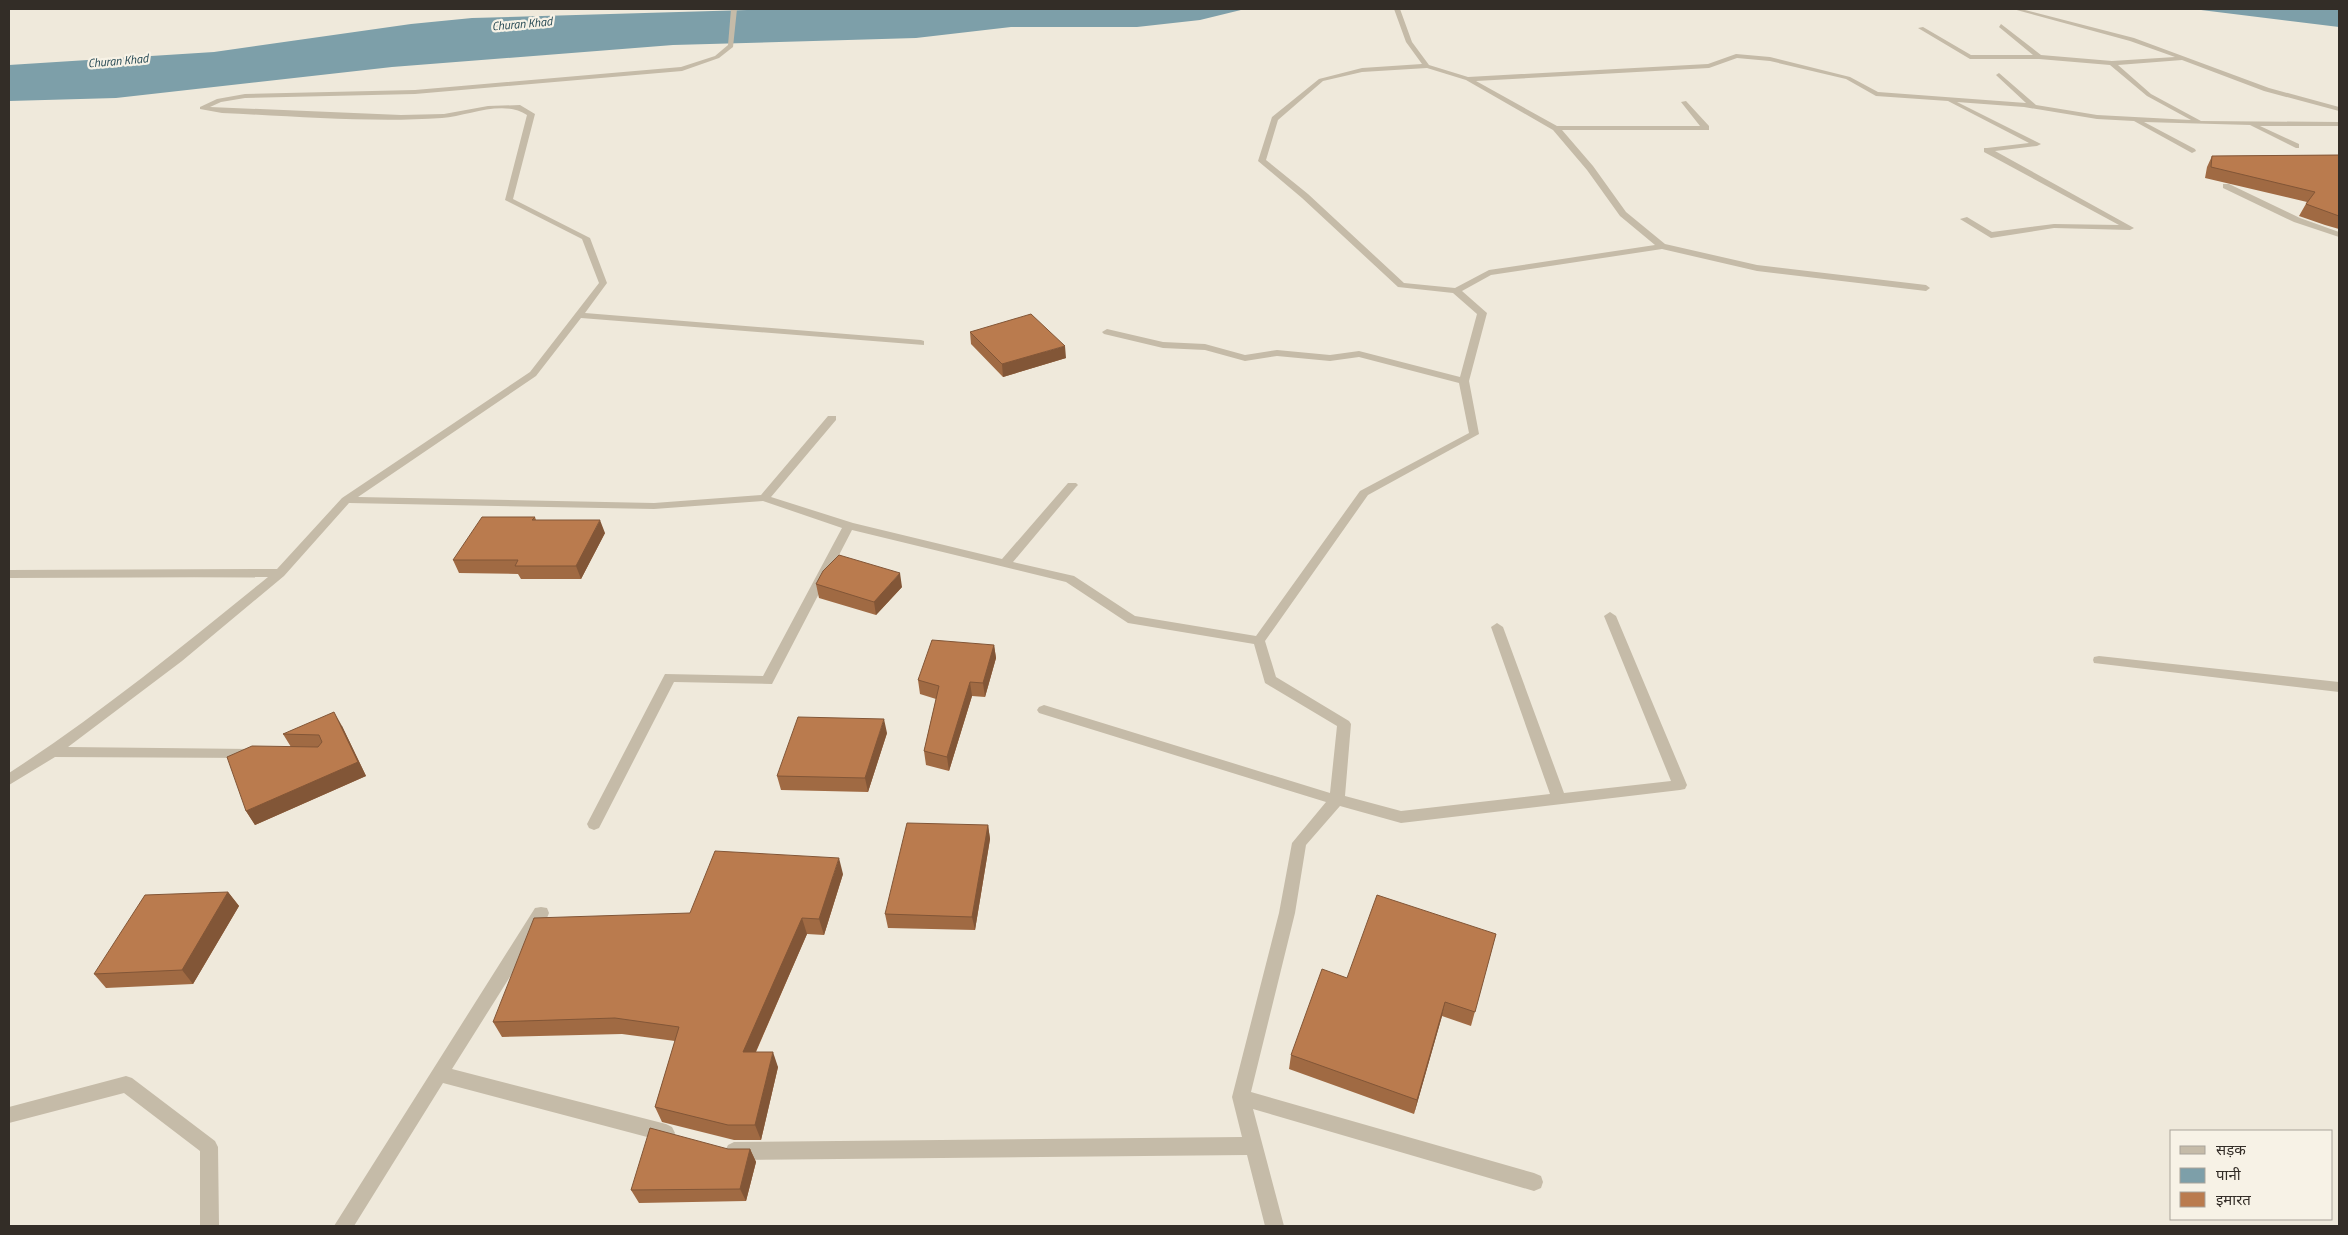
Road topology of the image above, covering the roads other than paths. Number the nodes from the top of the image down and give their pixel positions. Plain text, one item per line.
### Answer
1 (734, 9) edge
2 (1397, 9) edge
3 (2016, 9) edge
4 (2002, 26) dead end
5 (1920, 28) dead end
6 (2039, 57) junction
7 (2187, 59) junction
8 (2112, 63) junction
9 (1427, 66) junction
10 (1999, 75) dead end
11 (1468, 79) junction
12 (1946, 100) junction
13 (1684, 102) dead end
14 (2033, 106) junction
15 (2339, 109) edge
16 (2132, 119) junction
17 (2202, 123) junction
18 (2249, 123) junction
19 (2339, 124) edge
20 (1556, 128) junction
21 (2296, 146) dead end
22 (2192, 151) dead end
23 (2226, 186) edge
24 (1964, 219) dead end
25 (2339, 236) edge
26 (1662, 246) junction
27 (1926, 288) dead end
28 (1456, 291) junction
29 (578, 315) junction
30 (1107, 332) dead end
31 (921, 343) dead end
32 (1464, 381) junction
33 (832, 418) dead end
34 (1072, 485) dead end
35 (764, 498) junction
36 (346, 500) junction
37 (849, 526) junction
38 (1005, 563) junction
39 (280, 573) junction
40 (9, 574) edge
41 (1610, 616) dead end
42 (1497, 627) dead end
43 (1259, 641) junction
44 (2099, 660) dead end
45 (2339, 687) edge
46 (1044, 710) dead end
47 (52, 752) junction
48 (264, 754) edge
49 (9, 780) edge
50 (1559, 799) junction
51 (1337, 800) junction
52 (594, 824) dead end
53 (541, 913) dead end
54 (439, 1074) junction
55 (1240, 1097) junction
56 (9, 1115) edge
57 (686, 1139) edge
58 (714, 1146) edge
59 (1253, 1146) junction
60 (1534, 1182) dead end
61 (210, 1226) edge
62 (343, 1226) edge
63 (1274, 1226) edge

1 - 29 street
2 - 9 street
3 - 7 street
4 - 6 street
5 - 6 street
6 - 8 street
7 - 8 street
7 - 15 street
8 - 17 street
9 - 11 street
9 - 28 street
10 - 14 street
11 - 12 street
11 - 20 street
12 - 14 street
12 - 24 street
13 - 20 street
14 - 16 street
16 - 17 street
16 - 22 street
17 - 18 street
18 - 19 street
18 - 21 street
20 - 26 street
23 - 25 street
26 - 27 street
26 - 28 street
28 - 32 street
29 - 31 street
29 - 36 street
30 - 32 street
32 - 43 street
33 - 35 street
34 - 38 street
35 - 36 street
35 - 37 street
36 - 39 street
37 - 38 street
37 - 52 street
38 - 43 street
39 - 40 street
39 - 47 street
41 - 50 street
42 - 50 street
43 - 51 street
44 - 45 street
46 - 51 street
47 - 48 street
47 - 49 street
50 - 51 street
51 - 55 street
53 - 54 street
54 - 57 street
54 - 62 street
55 - 59 street
55 - 60 street
56 - 61 street
58 - 59 street
59 - 63 street

